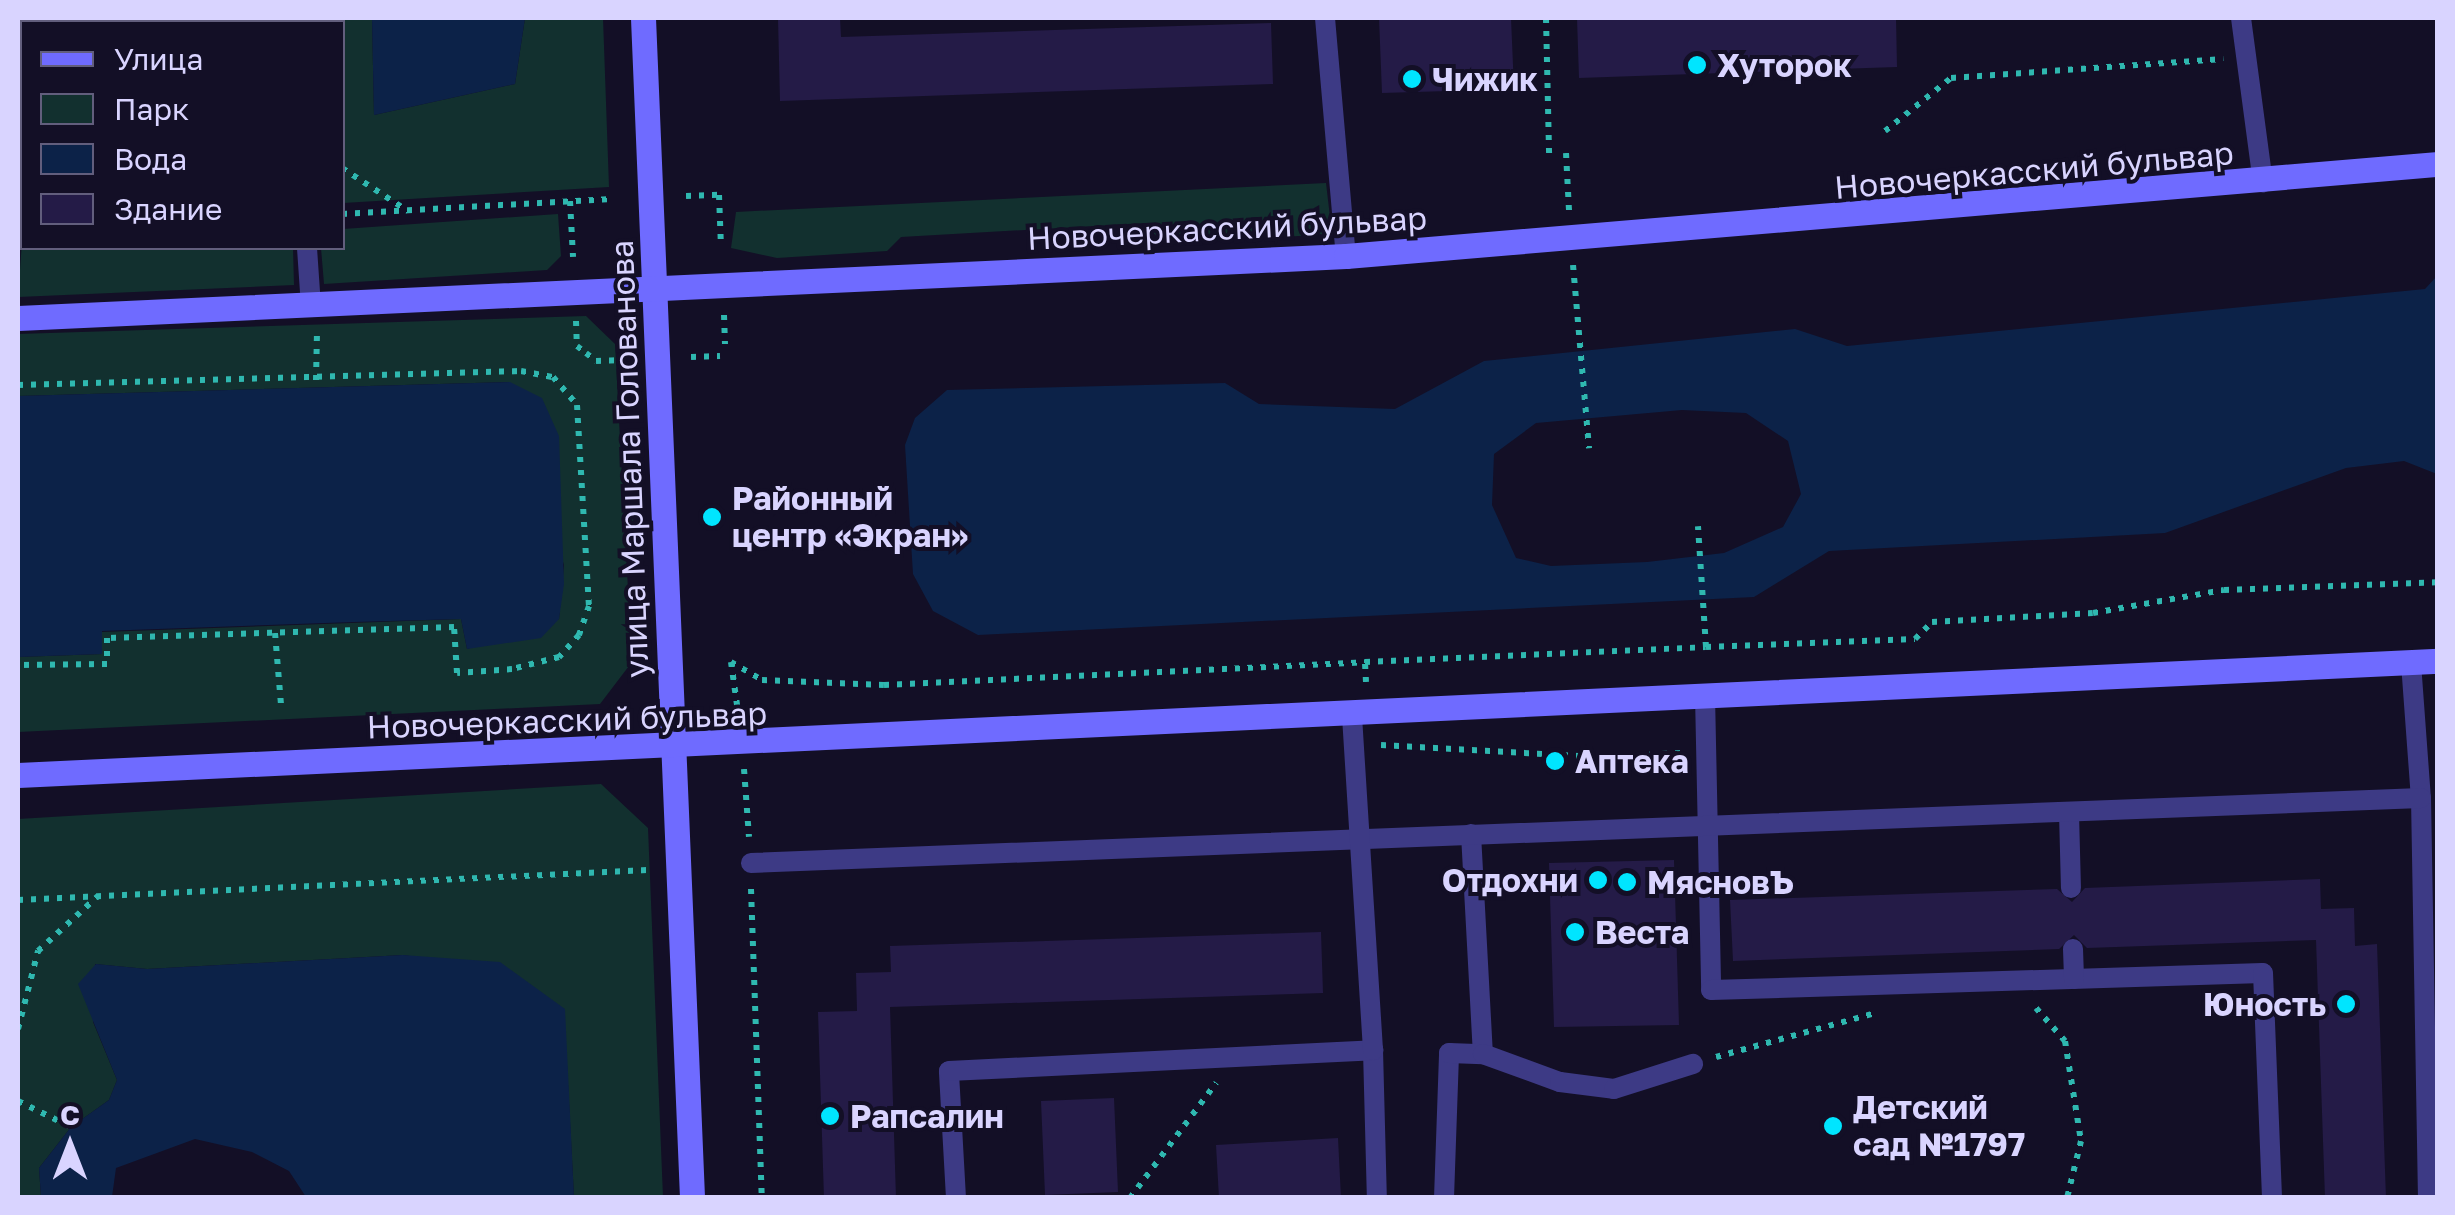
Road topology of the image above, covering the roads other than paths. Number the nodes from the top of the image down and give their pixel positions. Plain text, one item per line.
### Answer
1 (644, 18) edge
2 (1326, 18) edge
3 (2242, 18) edge
4 (2438, 164) edge
5 (2264, 183) junction
6 (308, 250) edge
7 (1346, 256) junction
8 (655, 286) junction
9 (317, 306) junction
10 (18, 318) edge
11 (2438, 661) edge
12 (2411, 664) junction
13 (1705, 695) junction
14 (1352, 712) junction
15 (673, 749) junction
16 (18, 775) edge
17 (2421, 798) junction
18 (2069, 813) junction
19 (1712, 829) junction
20 (1470, 834) junction
21 (1358, 836) junction
22 (750, 862) road end
23 (2071, 888) dead end
24 (2073, 948) dead end
25 (2074, 979) junction
26 (1373, 1050) junction
27 (1483, 1054) junction
28 (1693, 1064) road end
29 (692, 1198) edge
30 (956, 1198) edge
31 (1378, 1198) edge
32 (1444, 1198) edge
33 (2272, 1198) edge
34 (2428, 1198) edge

1 - 8 street, улица Маршала Голованова
2 - 7 lane
3 - 5 lane
4 - 5 street, Новочеркасский бульвар
5 - 7 street, Новочеркасский бульвар
6 - 9 lane
7 - 8 street, Новочеркасский бульвар
8 - 9 street, Новочеркасский бульвар
8 - 15 street, улица Маршала Голованова
9 - 10 street, Новочеркасский бульвар
11 - 12 street, Новочеркасский бульвар
12 - 13 street, Новочеркасский бульвар
12 - 17 lane
13 - 14 street, Новочеркасский бульвар
13 - 19 lane
14 - 15 street, Новочеркасский бульвар
14 - 21 lane
15 - 16 street, Новочеркасский бульвар
15 - 29 street, улица Маршала Голованова
17 - 18 lane
17 - 34 lane
18 - 19 lane
18 - 23 lane
19 - 20 lane
19 - 25 lane
20 - 21 lane
20 - 27 lane
21 - 22 lane
21 - 26 lane
24 - 25 lane
25 - 33 lane
26 - 30 lane
26 - 31 lane
27 - 28 lane
27 - 32 lane

